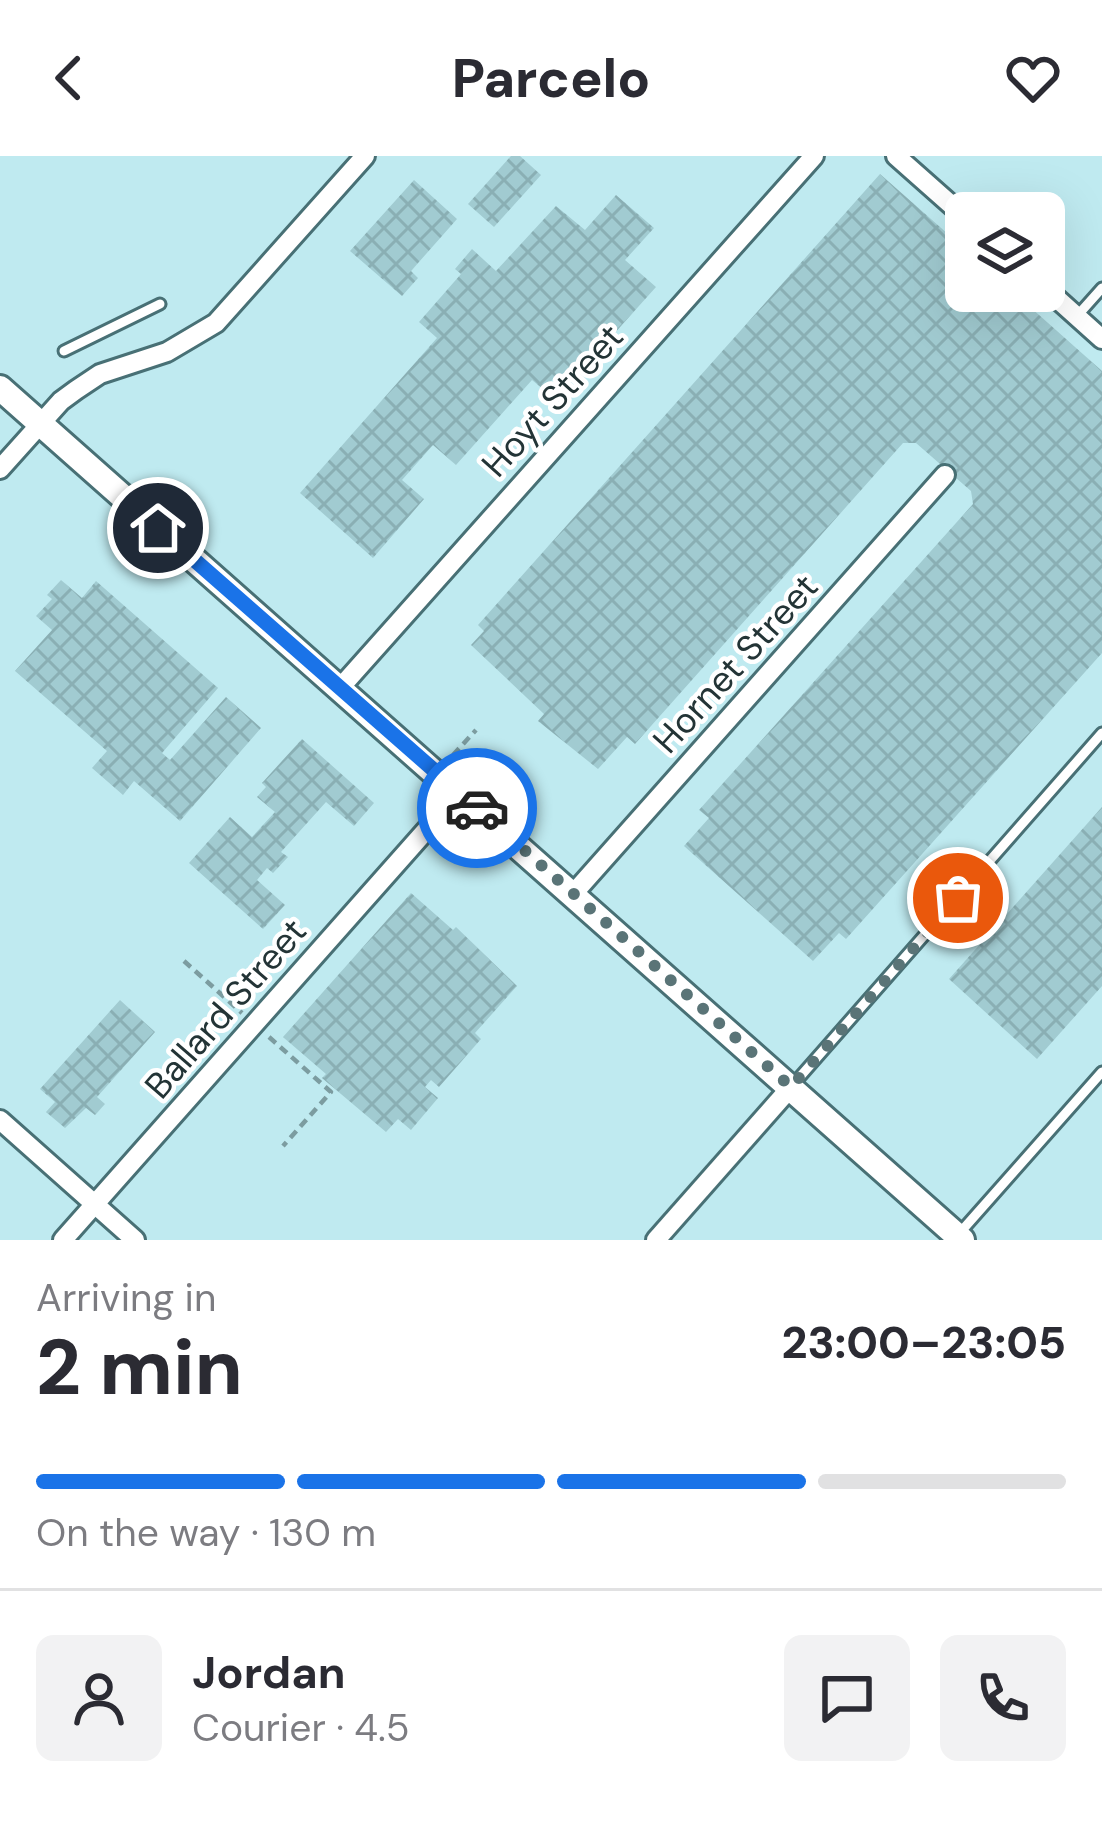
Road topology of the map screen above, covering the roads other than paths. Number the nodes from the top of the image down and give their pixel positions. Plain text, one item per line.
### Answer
1 (364, 156) edge
2 (814, 156) edge
3 (896, 156) edge
4 (945, 199) edge
5 (1102, 288) edge
6 (160, 304) dead end
7 (1065, 305) edge
8 (1077, 316) junction
9 (1102, 339) edge
10 (64, 351) dead end
11 (0, 388) edge
12 (40, 424) junction
13 (0, 469) edge
14 (945, 475) dead end
15 (340, 688) junction
16 (1102, 734) edge
17 (436, 819) dead end
18 (573, 894) junction
19 (1102, 1072) edge
20 (791, 1087) junction
21 (0, 1120) edge
22 (95, 1204) junction
23 (960, 1238) edge
24 (63, 1240) edge
25 (135, 1240) edge
26 (656, 1240) edge

1 - 12 street
2 - 15 street, Hoyt Street
3 - 4 street
5 - 8 lane
6 - 10 lane
7 - 8 street
8 - 9 street
11 - 12 main road
12 - 13 street
12 - 15 main road
14 - 18 street, Hornet Street
15 - 18 main road
16 - 20 lane
17 - 22 street, Ballard Street
18 - 20 main road
19 - 23 lane
20 - 23 main road
20 - 26 street
21 - 22 street
22 - 24 street, Ballard Street
22 - 25 street

